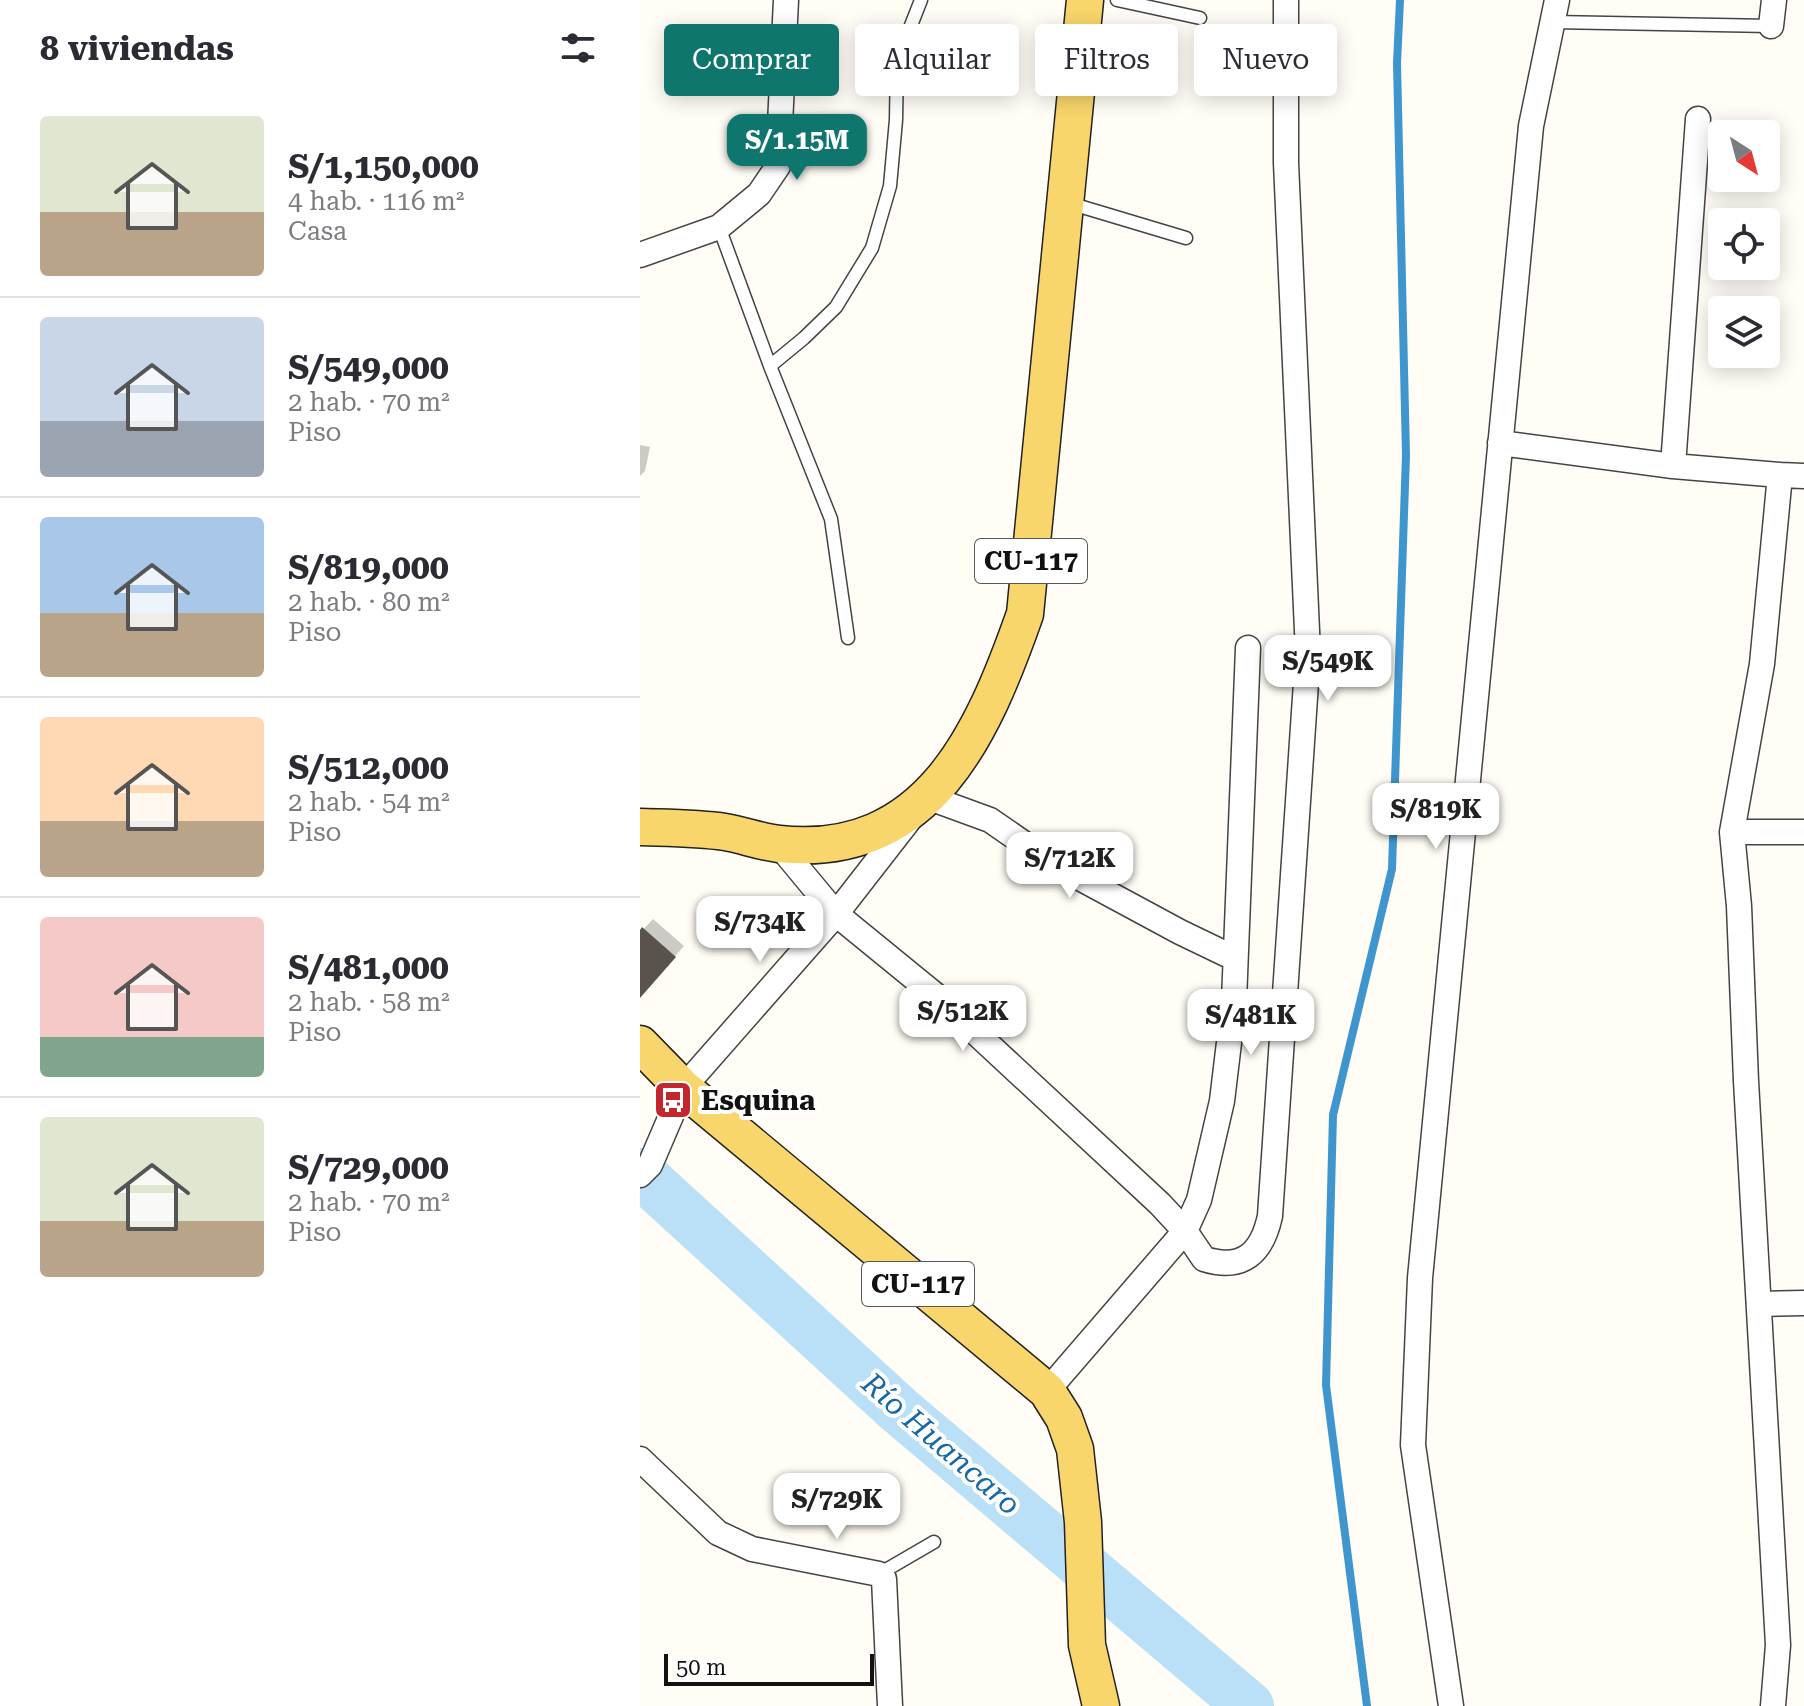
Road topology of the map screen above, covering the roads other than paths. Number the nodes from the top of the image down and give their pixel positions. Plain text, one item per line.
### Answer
1 (786, 0) edge
2 (921, 0) edge
3 (1085, 0) edge
4 (1117, 0) edge
5 (1286, 0) edge
6 (1774, 0) edge
7 (1555, 11) edge
8 (1200, 18) dead end
9 (1771, 26) joint
10 (1698, 119) dead end
11 (1066, 202) junction
12 (719, 227) junction
13 (1186, 238) dead end
14 (640, 255) edge
15 (770, 366) junction
16 (1500, 443) junction
17 (1673, 466) junction
18 (1792, 476) edge
19 (848, 638) dead end
20 (1248, 648) dead end
21 (927, 797) junction
22 (640, 827) edge
23 (1732, 832) junction
24 (1804, 832) edge
25 (778, 844) junction
26 (836, 914) junction
27 (1234, 958) junction
28 (640, 1044) edge
29 (683, 1088) junction
30 (645, 1170) edge
31 (1185, 1231) junction
32 (1804, 1303) edge
33 (1759, 1304) junction
34 (1047, 1391) junction
35 (640, 1459) edge
36 (934, 1542) dead end
37 (879, 1574) junction
38 (890, 1706) edge
39 (1101, 1706) edge
40 (1451, 1706) edge
41 (1773, 1706) edge

1 - 12 street
2 - 15 lane
3 - 11 main road, CU-117
4 - 8 lane
5 - 31 street
6 - 9 street
7 - 9 lane
7 - 16 street
10 - 17 street
11 - 13 lane
11 - 21 main road, CU-117
12 - 14 street
12 - 15 lane
15 - 19 lane
16 - 17 street
16 - 40 street
17 - 18 street
18 - 23 street
20 - 27 street
21 - 25 main road, CU-117
21 - 26 street
21 - 27 street
22 - 25 main road, CU-117
23 - 24 street
23 - 33 street
25 - 26 street
26 - 29 street
26 - 31 street
27 - 31 street
28 - 29 main road, CU-117
29 - 30 street
29 - 34 main road, CU-117
31 - 34 street
32 - 33 street
33 - 41 street
34 - 39 main road, CU-117
35 - 37 street
36 - 37 lane
37 - 38 street

